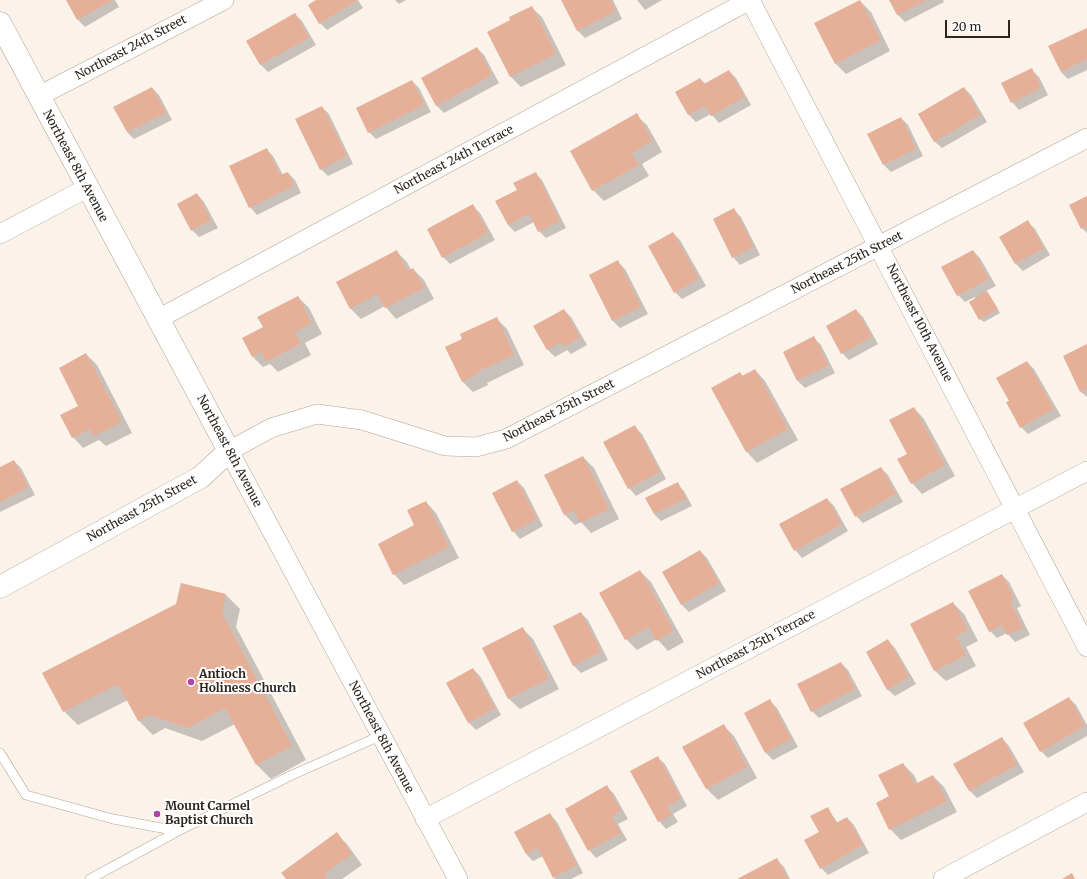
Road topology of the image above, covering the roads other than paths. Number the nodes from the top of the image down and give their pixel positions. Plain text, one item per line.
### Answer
1 (224, 0) edge
2 (750, 0) edge
3 (0, 23) edge
4 (39, 96) junction
5 (1087, 138) edge
6 (86, 188) junction
7 (0, 234) edge
8 (880, 246) junction
9 (158, 319) junction
10 (229, 451) junction
11 (1087, 471) edge
12 (1015, 509) junction
13 (0, 587) edge
14 (1087, 647) edge
15 (380, 736) junction
16 (0, 753) edge
17 (1087, 802) edge
18 (425, 819) junction
19 (178, 831) junction
20 (90, 879) edge
21 (458, 879) edge
22 (944, 879) edge

1 - 4 street, Northeast 24th Street
2 - 8 street, Northeast 10th Avenue
2 - 9 street, Northeast 24th Terrace
3 - 4 street, Northeast 8th Avenue
4 - 6 street, Northeast 8th Avenue
5 - 8 street, Northeast 25th Street
6 - 7 street
6 - 9 street, Northeast 8th Avenue
8 - 10 street, Northeast 25th Street
8 - 12 street, Northeast 10th Avenue
9 - 10 street, Northeast 8th Avenue
10 - 13 street, Northeast 25th Street
10 - 15 street, Northeast 8th Avenue
11 - 12 street, Northeast 25th Terrace
12 - 14 street, Northeast 10th Avenue
12 - 18 street, Northeast 25th Terrace
15 - 18 street, Northeast 8th Avenue
15 - 19 lane
16 - 19 lane
17 - 22 street
18 - 21 street, Northeast 8th Avenue
19 - 20 lane

